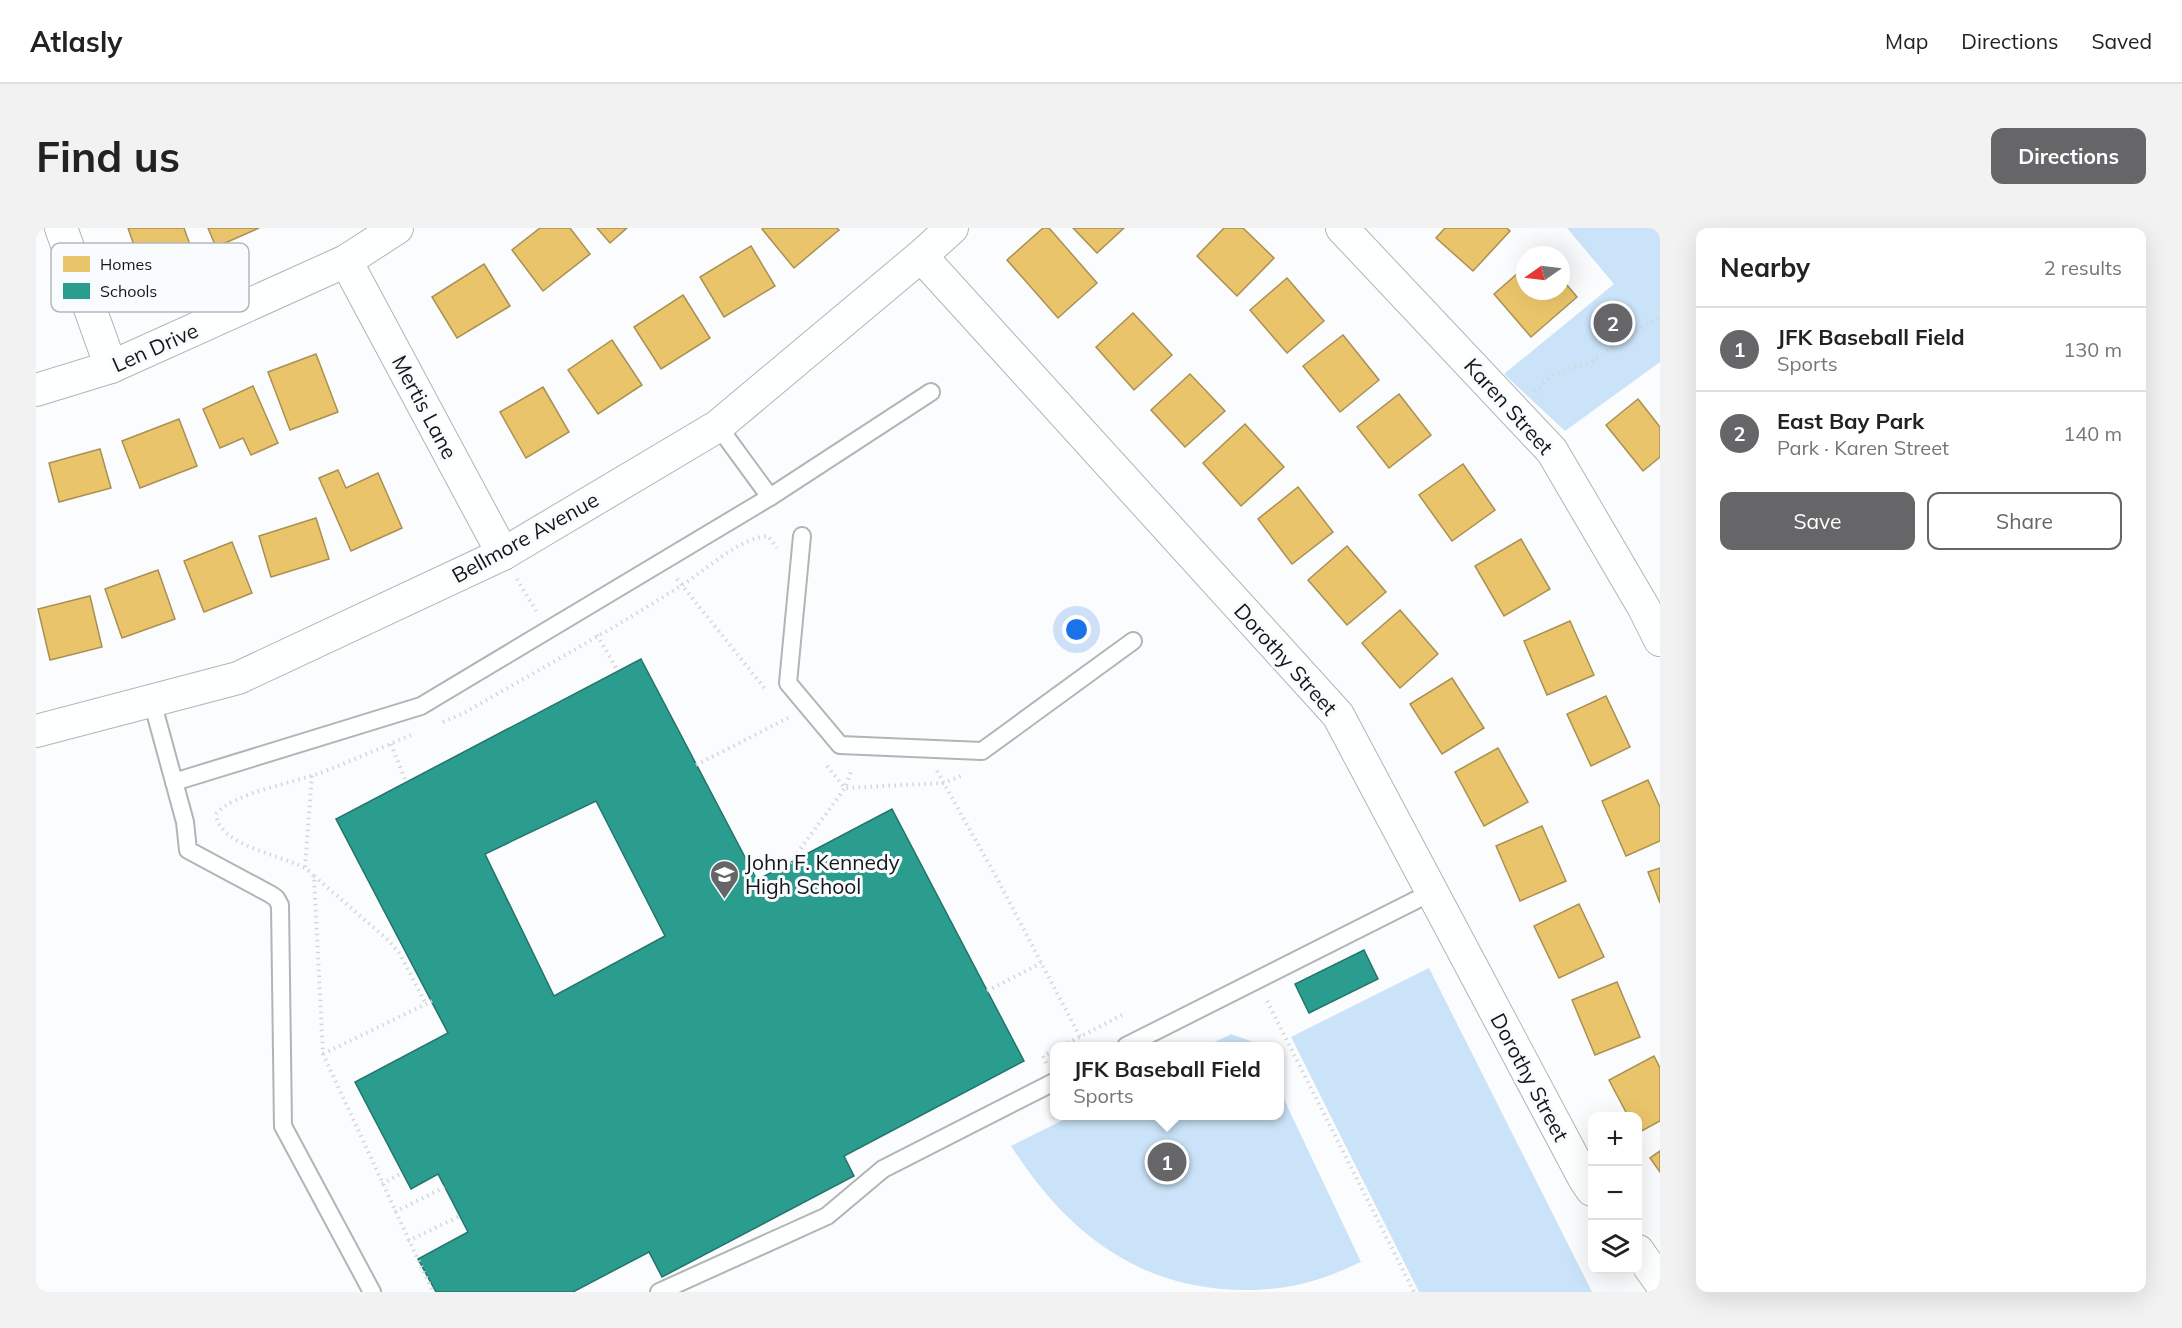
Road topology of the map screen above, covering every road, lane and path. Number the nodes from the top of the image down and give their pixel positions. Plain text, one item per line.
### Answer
1 (61, 228) edge
2 (397, 228) edge
3 (952, 228) edge
4 (1342, 228) edge
5 (66, 243) edge
6 (921, 256) junction
7 (346, 261) junction
8 (249, 305) edge
9 (91, 312) edge
10 (233, 312) edge
11 (1660, 317) edge
12 (111, 367) junction
13 (36, 390) edge
14 (930, 392) dead end
15 (1515, 412) junction
16 (718, 426) junction
17 (770, 497) junction
18 (802, 536) dead end
19 (777, 557) dead end
20 (509, 565) junction
21 (540, 620) dead end
22 (597, 635) junction
23 (1660, 640) edge
24 (1132, 641) dead end
25 (618, 671) dead end
26 (765, 676) dead end
27 (764, 687) dead end
28 (152, 701) junction
29 (789, 718) dead end
30 (434, 726) dead end
31 (36, 731) edge
32 (412, 735) dead end
33 (391, 744) junction
34 (925, 749) junction
35 (855, 761) dead end
36 (696, 765) dead end
37 (312, 775) junction
38 (174, 782) junction
39 (406, 782) dead end
40 (790, 863) dead end
41 (305, 867) junction
42 (314, 876) junction
43 (1432, 892) junction
44 (1041, 963) junction
45 (1257, 981) junction
46 (987, 991) dead end
47 (432, 1002) dead end
48 (426, 1004) junction
49 (1125, 1013) dead end
50 (1080, 1037) junction
51 (1071, 1042) edge
52 (1136, 1042) edge
53 (323, 1054) junction
54 (1050, 1084) edge
55 (402, 1173) dead end
56 (382, 1184) junction
57 (1588, 1184) edge
58 (445, 1188) dead end
59 (395, 1212) junction
60 (460, 1216) dead end
61 (408, 1241) junction
62 (1642, 1257) edge
63 (1660, 1282) edge
64 (372, 1292) edge
65 (433, 1292) edge
66 (658, 1292) edge
67 (1414, 1292) edge

1 - 5 street
2 - 7 street, Len Drive
3 - 6 street, Bellmore Avenue
4 - 15 street, Karen Street
6 - 16 street, Bellmore Avenue
6 - 43 street, Dorothy Street
7 - 8 street, Len Drive
7 - 20 street, Mertis Lane
9 - 12 street
10 - 12 street, Len Drive
11 - 15 path
12 - 13 street, Len Drive
14 - 17 lane
15 - 23 street, Karen Street
16 - 17 lane
16 - 20 street, Bellmore Avenue
17 - 38 lane
18 - 34 lane
19 - 22 path
20 - 21 path
20 - 28 street, Bellmore Avenue
22 - 25 path
22 - 30 path
24 - 34 lane
26 - 27 path
28 - 31 street, Bellmore Avenue
28 - 38 lane
29 - 36 path
32 - 33 path
33 - 37 path
33 - 39 path
34 - 44 path
35 - 40 path
37 - 41 path
37 - 41 path
38 - 64 lane
41 - 42 path
42 - 48 path
42 - 53 path
43 - 45 lane
43 - 57 street, Dorothy Street
44 - 46 path
44 - 50 path
45 - 52 lane
45 - 67 path
47 - 48 path
48 - 53 path
49 - 50 path
50 - 51 path
53 - 56 path
54 - 66 lane
55 - 56 path
56 - 59 path
58 - 59 path
59 - 61 path
60 - 61 path
61 - 65 path
62 - 63 street

